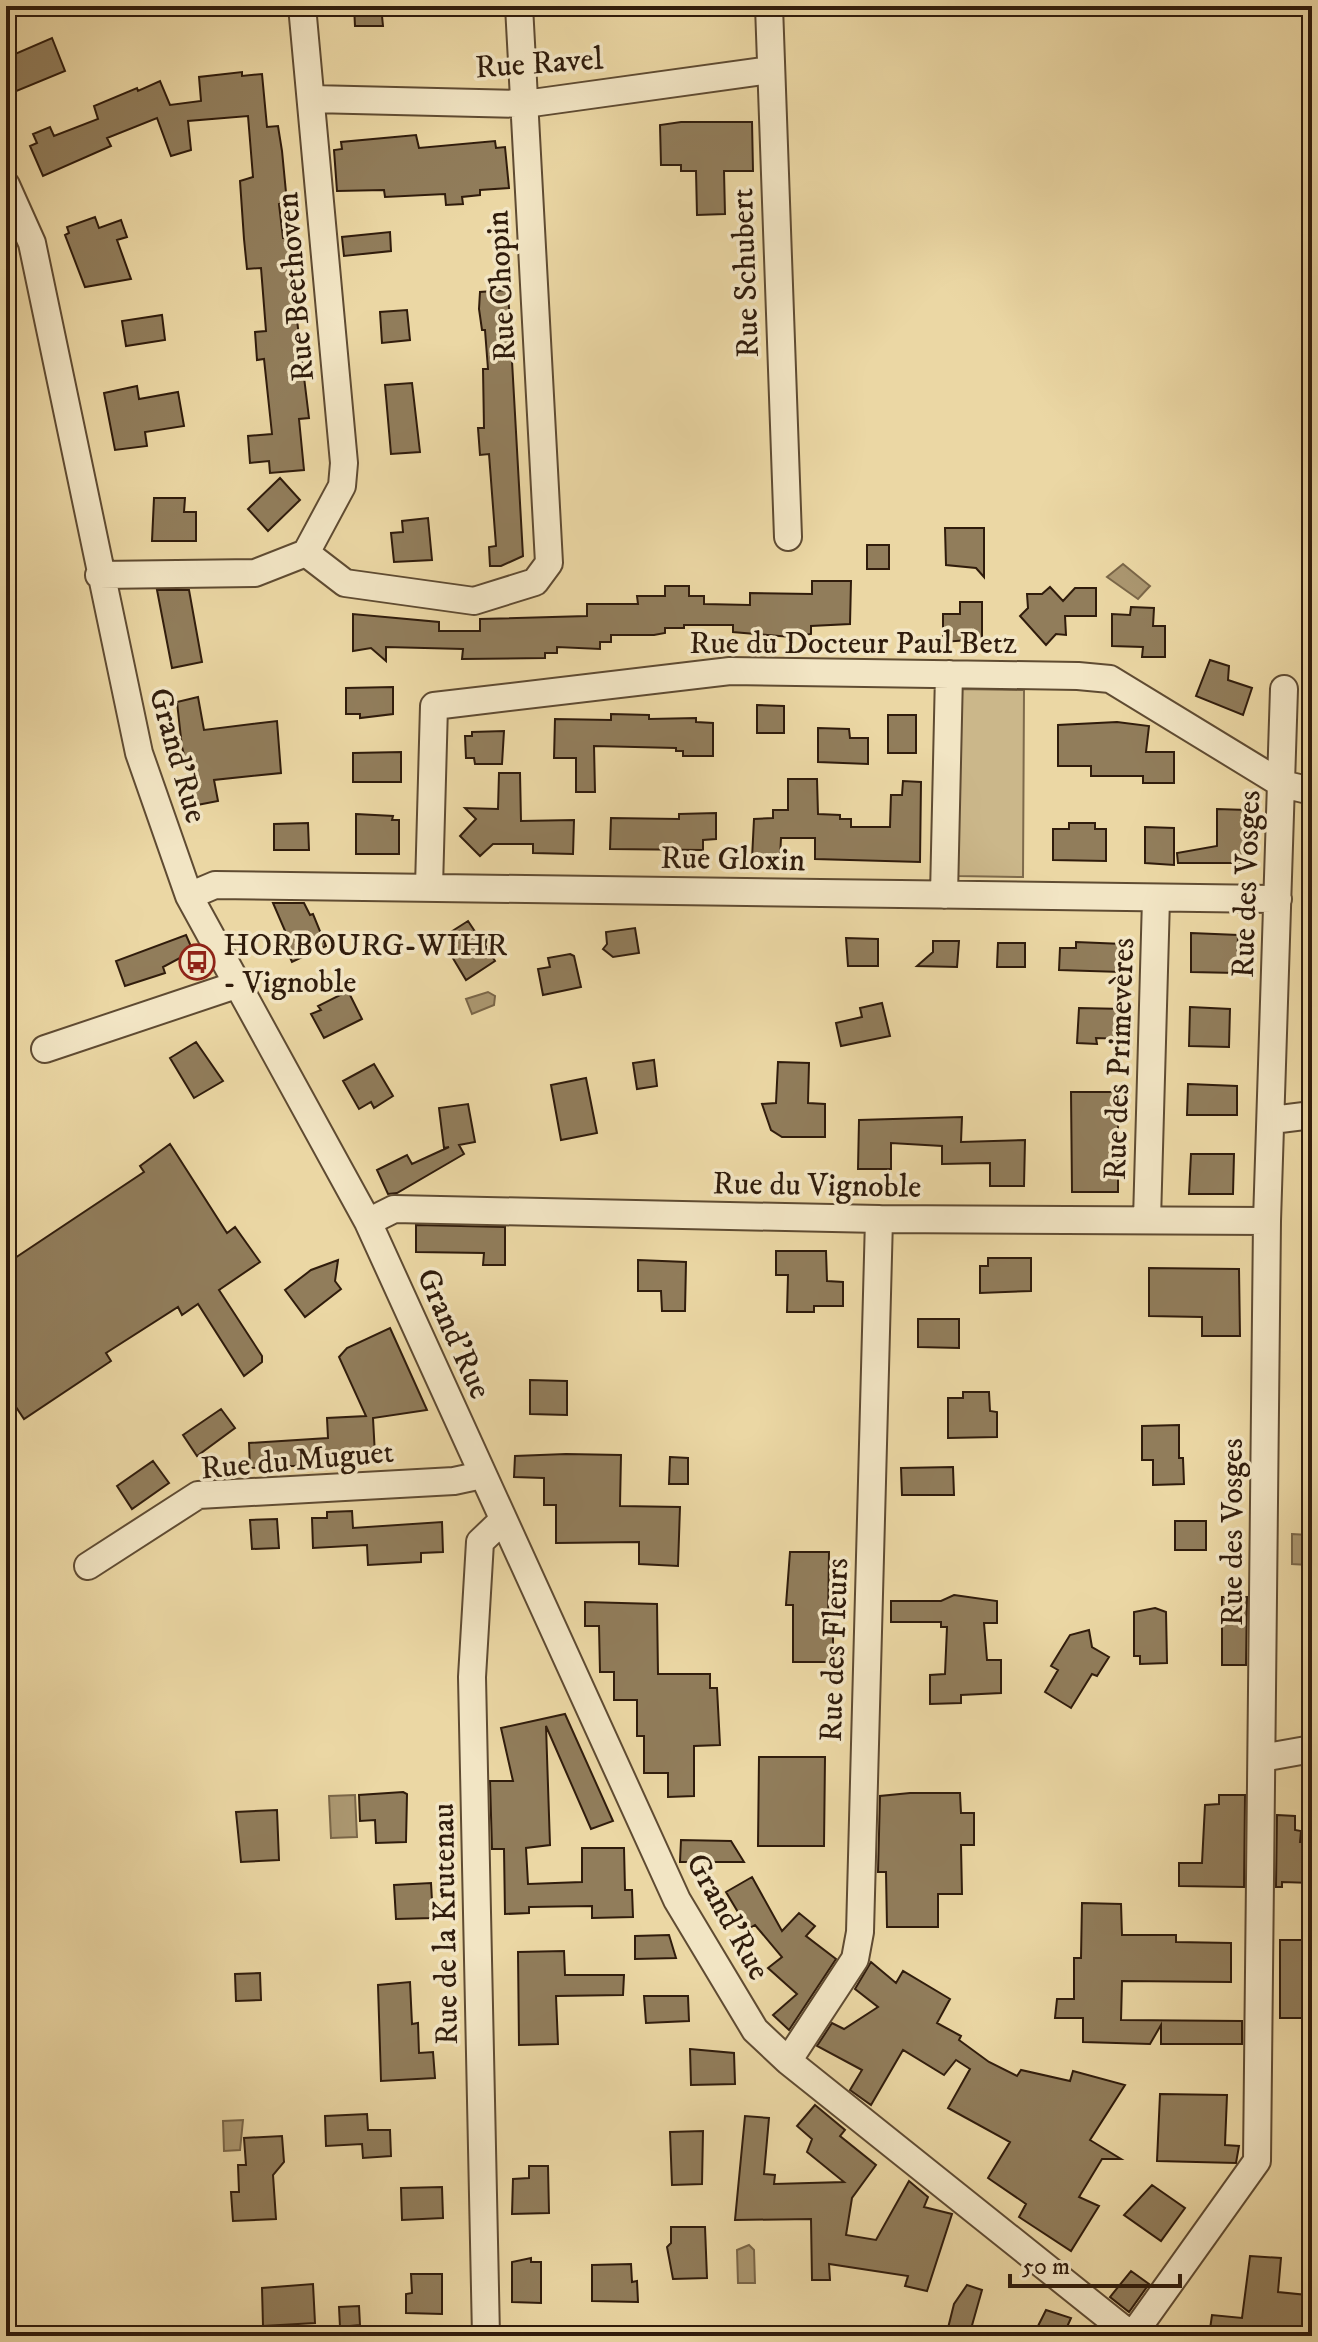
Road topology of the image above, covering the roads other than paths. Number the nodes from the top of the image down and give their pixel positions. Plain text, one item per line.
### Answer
1 (302, 6) edge
2 (519, 6) edge
3 (769, 6) edge
4 (771, 70) junction
5 (312, 99) junction
6 (525, 104) junction
7 (6, 185) edge
8 (788, 537) dead end
9 (306, 553) junction
10 (99, 575) junction
11 (949, 674) junction
12 (1284, 689) dead end
13 (1282, 784) junction
14 (1312, 791) edge
15 (429, 887) junction
16 (944, 895) junction
17 (189, 896) junction
18 (1156, 899) junction
19 (1278, 899) junction
20 (236, 985) junction
21 (45, 1049) dead end
22 (1312, 1115) edge
23 (1272, 1120) junction
24 (879, 1219) junction
25 (1147, 1220) junction
26 (1267, 1221) junction
27 (368, 1222) junction
28 (482, 1475) junction
29 (503, 1520) junction
30 (88, 1566) dead end
31 (1312, 1749) edge
32 (1262, 1758) junction
33 (788, 2061) junction
34 (486, 2336) edge
35 (1132, 2336) edge

1 - 5 street, Rue Beethoven
2 - 6 street, Rue Chopin
3 - 4 street, Rue Schubert
4 - 6 street, Rue Ravel
4 - 8 street, Rue Schubert
5 - 6 street, Rue Ravel
5 - 9 street, Rue Beethoven
6 - 9 street, Rue Chopin
7 - 10 street, Grand'Rue
9 - 10 street
10 - 17 street, Grand'Rue
11 - 13 street, Rue du Docteur Paul Betz
11 - 15 street, Rue du Docteur Paul Betz
11 - 16 street
12 - 13 street, Rue des Vosges
13 - 14 street, Rue du Docteur Paul Betz
13 - 19 street, Rue des Vosges
15 - 16 street, Rue Gloxin
15 - 17 street, Rue Gloxin
16 - 18 street, Rue Gloxin
17 - 20 street, Grand'Rue
18 - 19 street, Rue Gloxin
18 - 25 street, Rue des Primevères
19 - 23 street, Rue des Vosges
20 - 21 street
20 - 27 street, Grand'Rue
22 - 23 street
23 - 26 street, Rue des Vosges
24 - 25 street, Rue du Vignoble
24 - 27 street, Rue du Vignoble
24 - 33 street, Rue des Fleurs
25 - 26 street, Rue du Vignoble
26 - 32 street, Rue des Vosges
27 - 28 street, Grand'Rue
28 - 29 street, Grand'Rue
28 - 30 street, Rue du Muguet
29 - 33 street, Grand'Rue
29 - 34 street, Rue de la Krutenau
31 - 32 street
32 - 35 street, Rue des Vosges
33 - 35 street, Grand'Rue

